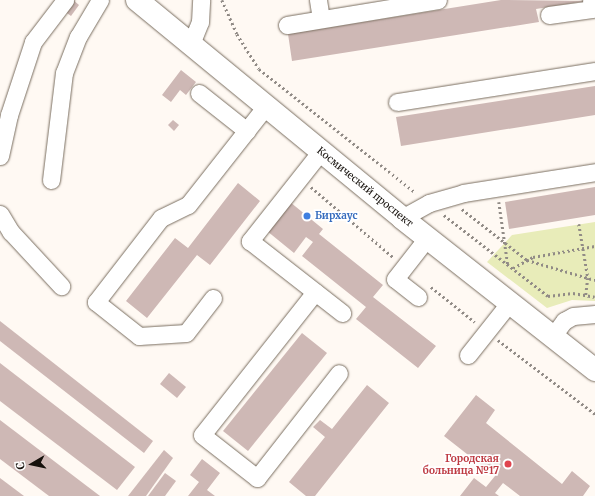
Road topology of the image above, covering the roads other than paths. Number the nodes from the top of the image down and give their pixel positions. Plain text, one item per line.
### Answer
1 (65, 0) edge
2 (100, 0) edge
3 (137, 0) edge
4 (202, 0) edge
5 (318, 0) edge
6 (438, 0) edge
7 (591, 0) edge
8 (549, 15) dead end
9 (321, 19) junction
10 (287, 25) dead end
11 (191, 44) junction
12 (595, 71) edge
13 (199, 93) dead end
14 (397, 102) dead end
15 (266, 106) junction
16 (246, 131) junction
17 (321, 151) junction
18 (0, 156) edge
19 (595, 172) edge
20 (51, 180) dead end
21 (0, 214) edge
22 (402, 218) junction
23 (428, 238) junction
24 (61, 286) dead end
25 (423, 291) road end
26 (315, 292) junction
27 (213, 298) dead end
28 (510, 302) junction
29 (342, 313) dead end
30 (595, 314) edge
31 (553, 336) junction
32 (468, 355) dead end
33 (595, 370) edge
34 (340, 373) dead end

1 - 18 lane
2 - 20 lane
3 - 11 main road, Космический проспект
4 - 11 lane
5 - 9 lane
6 - 9 lane
7 - 8 lane
9 - 10 lane
11 - 15 main road, Космический проспект
12 - 14 lane
13 - 16 lane
15 - 16 lane
15 - 17 main road, Космический проспект
16 - 27 lane
17 - 22 main road, Космический проспект
17 - 26 lane
19 - 22 lane
21 - 24 lane
22 - 23 main road, Космический проспект
23 - 25 lane
23 - 28 main road, Космический проспект
26 - 29 lane
26 - 34 lane
28 - 31 main road, Космический проспект
28 - 32 lane
30 - 31 lane
31 - 33 main road, Космический проспект

